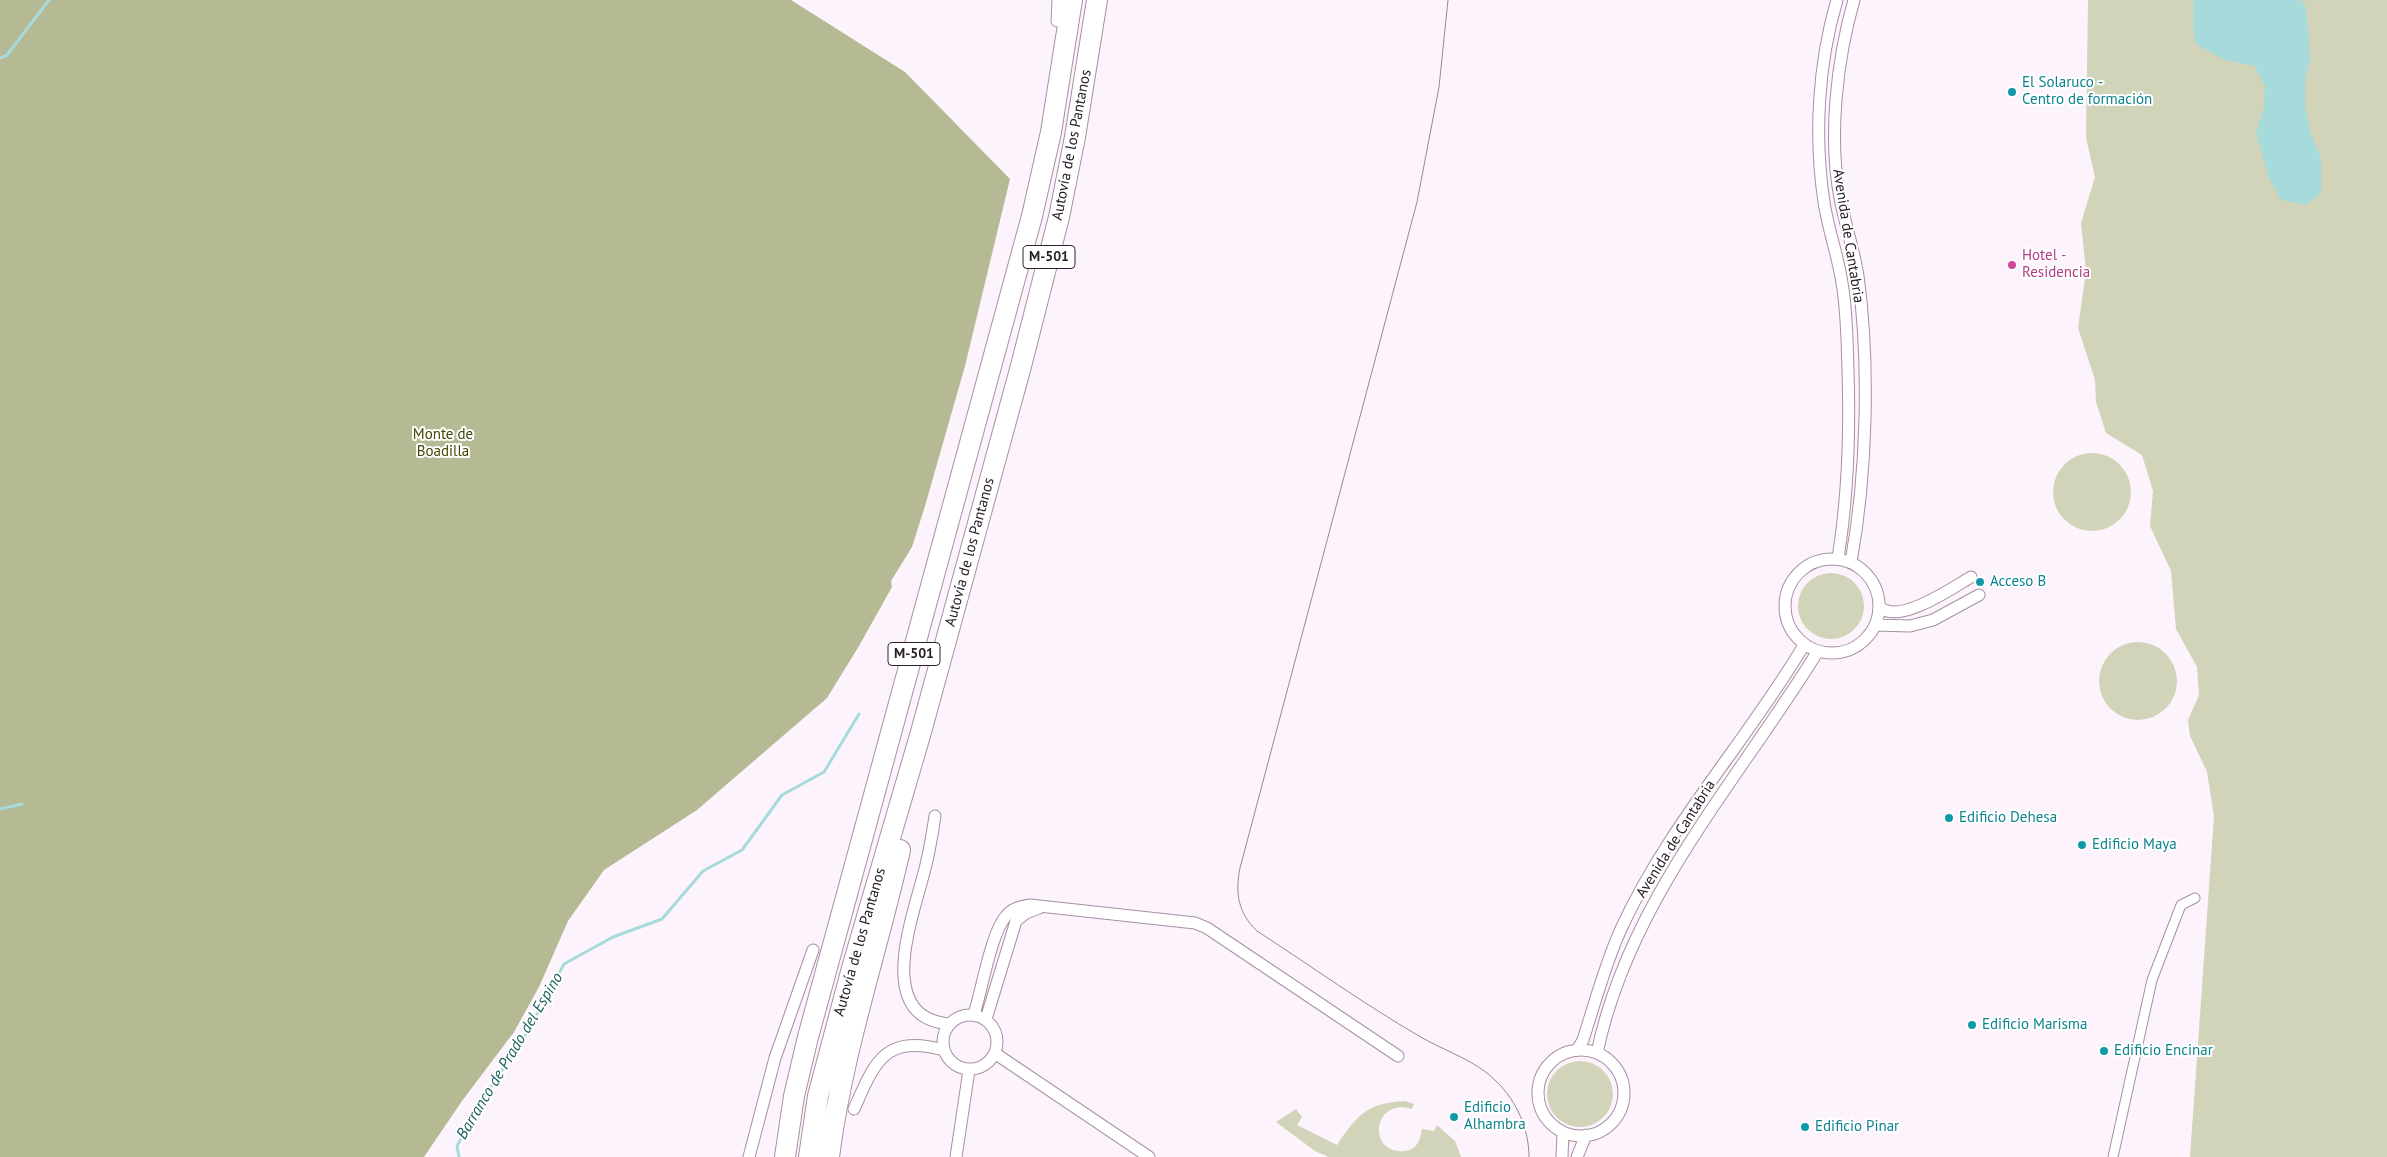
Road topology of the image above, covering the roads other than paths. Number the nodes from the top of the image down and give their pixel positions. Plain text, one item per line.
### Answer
1 (1059, 0) edge
2 (1072, 0) edge
3 (1097, 0) edge
4 (1837, 0) edge
5 (1854, 0) edge
6 (1046, 151) junction
7 (1838, 558) junction
8 (1851, 562) junction
9 (1971, 578) dead end
10 (1979, 595) dead end
11 (1880, 607) junction
12 (1875, 626) junction
13 (1804, 645) junction
14 (1818, 652) junction
15 (921, 732) junction
16 (935, 816) dead end
17 (2195, 898) dead end
18 (1043, 907) junction
19 (813, 950) dead end
20 (974, 1014) junction
21 (986, 1019) junction
22 (950, 1024) junction
23 (944, 1050) junction
24 (1577, 1050) junction
25 (1597, 1053) junction
26 (996, 1054) junction
27 (1398, 1056) dead end
28 (969, 1070) junction
29 (854, 1109) dead end
30 (1563, 1132) junction
31 (1586, 1136) junction
32 (749, 1157) edge
33 (784, 1157) edge
34 (810, 1157) edge
35 (829, 1157) edge
36 (956, 1157) edge
37 (1149, 1157) edge
38 (1562, 1157) edge
39 (1578, 1157) edge
40 (2113, 1157) edge

1 - 6 highway
2 - 6 highway, Autovía de los Pantanos / M-501
3 - 15 highway, Autovía de los Pantanos / M-501
4 - 7 street, Avenida de Cantabria
5 - 8 street, Avenida de Cantabria
6 - 33 highway, Autovía de los Pantanos / M-501
7 - 8 street
7 - 13 street
8 - 11 street
9 - 11 street
10 - 12 street
11 - 12 street
12 - 14 street
13 - 14 street
13 - 24 street, Avenida de Cantabria
14 - 25 street, Avenida de Cantabria
15 - 34 highway, Autovía de los Pantanos / M-501
15 - 35 highway
16 - 22 street
17 - 40 street
18 - 20 street
18 - 21 street
18 - 27 street
19 - 32 street
20 - 21 street
20 - 22 street
21 - 26 street
22 - 23 street
23 - 28 street
23 - 29 street
24 - 25 street
24 - 30 street
25 - 31 street
26 - 28 street
26 - 37 street
28 - 36 street
30 - 31 street
30 - 38 street
31 - 39 street

